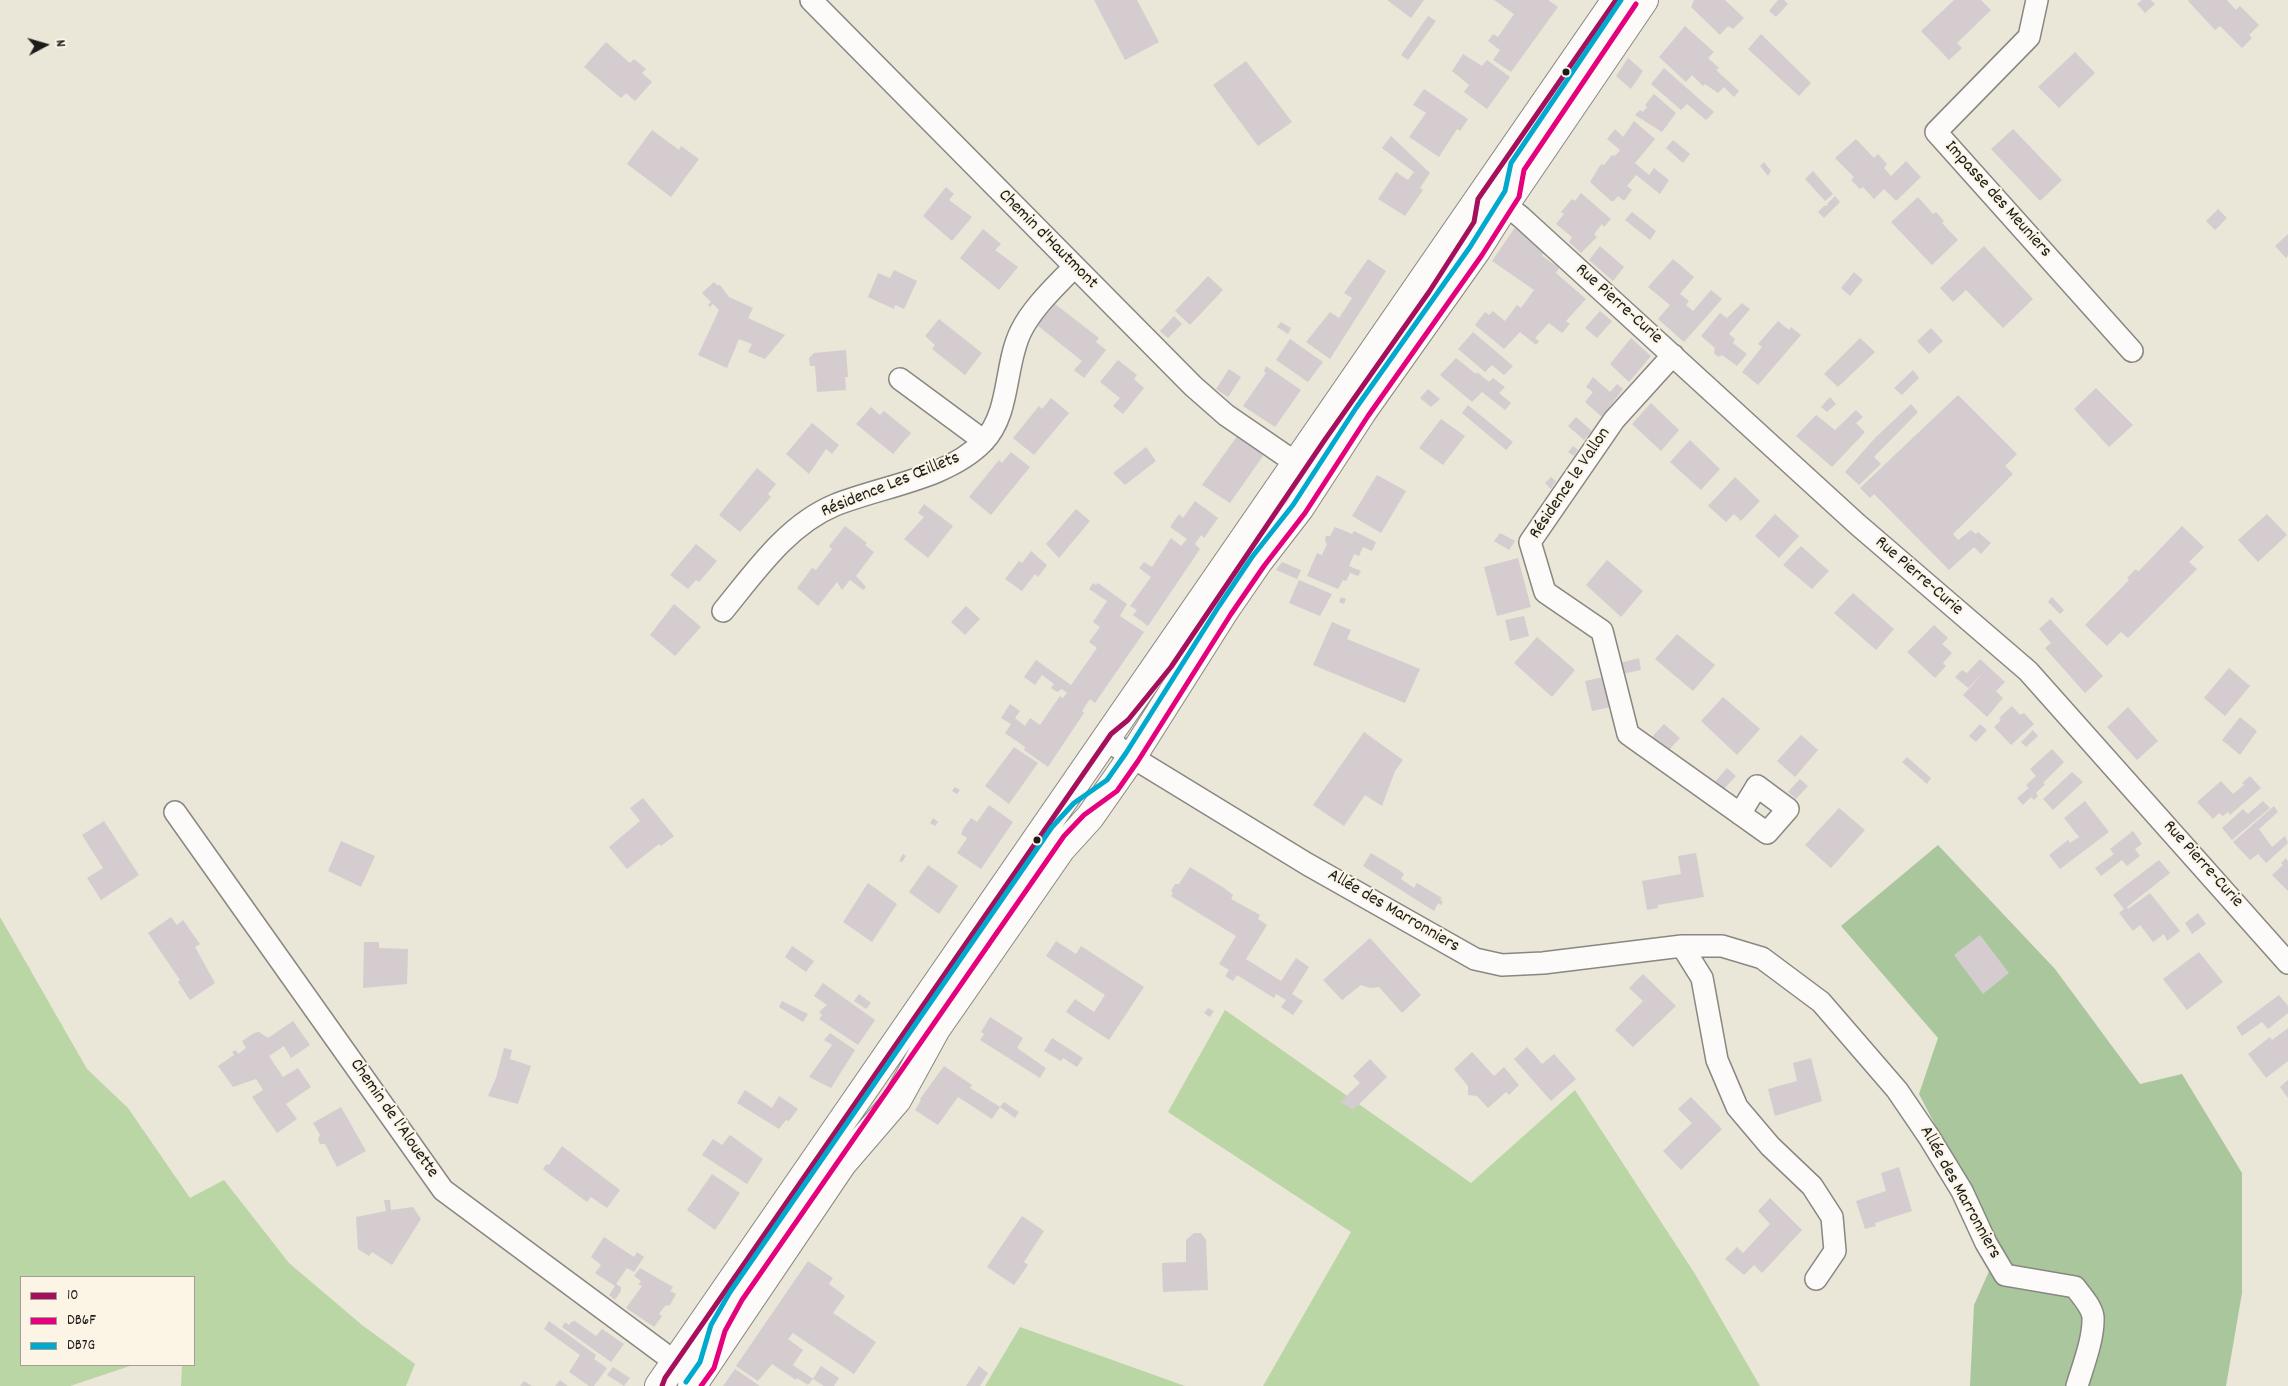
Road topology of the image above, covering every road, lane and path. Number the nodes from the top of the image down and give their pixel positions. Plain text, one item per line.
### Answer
1 (810, 0) edge
2 (1616, 0) edge
3 (1644, 0) edge
4 (2037, 0) edge
5 (1504, 204) junction
6 (1074, 267) junction
7 (2132, 351) dead end
8 (1673, 355) junction
9 (900, 379) dead end
10 (984, 440) junction
11 (1335, 454) junction
12 (1296, 463) junction
13 (1308, 496) junction
14 (723, 611) dead end
15 (1122, 748) junction
16 (175, 812) dead end
17 (1740, 814) dead end
18 (1682, 946) junction
19 (2288, 963) edge
20 (1816, 1279) dead end
21 (689, 1373) edge
22 (659, 1386) edge
23 (2077, 1386) edge

1 - 6 street, Chemin d'Hautmont
2 - 5 main road
3 - 5 main road
4 - 7 street, Impasse des Meuniers
5 - 8 street, Rue Pierre-Curie
5 - 11 main road
5 - 12 main road
6 - 10 street, Résidence Les Œillets
6 - 12 street, Chemin d'Hautmont
8 - 17 street, Résidence le Vallon
8 - 19 street, Rue Pierre-Curie
9 - 10 street
10 - 14 street, Résidence Les Œillets
11 - 12 street
11 - 13 main road
12 - 13 street
12 - 15 main road
13 - 15 main road
15 - 18 street, Allée des Marronniers
15 - 21 main road
15 - 21 main road
16 - 21 street, Chemin de l'Alouette
18 - 20 street
18 - 23 street, Allée des Marronniers
21 - 22 main road

